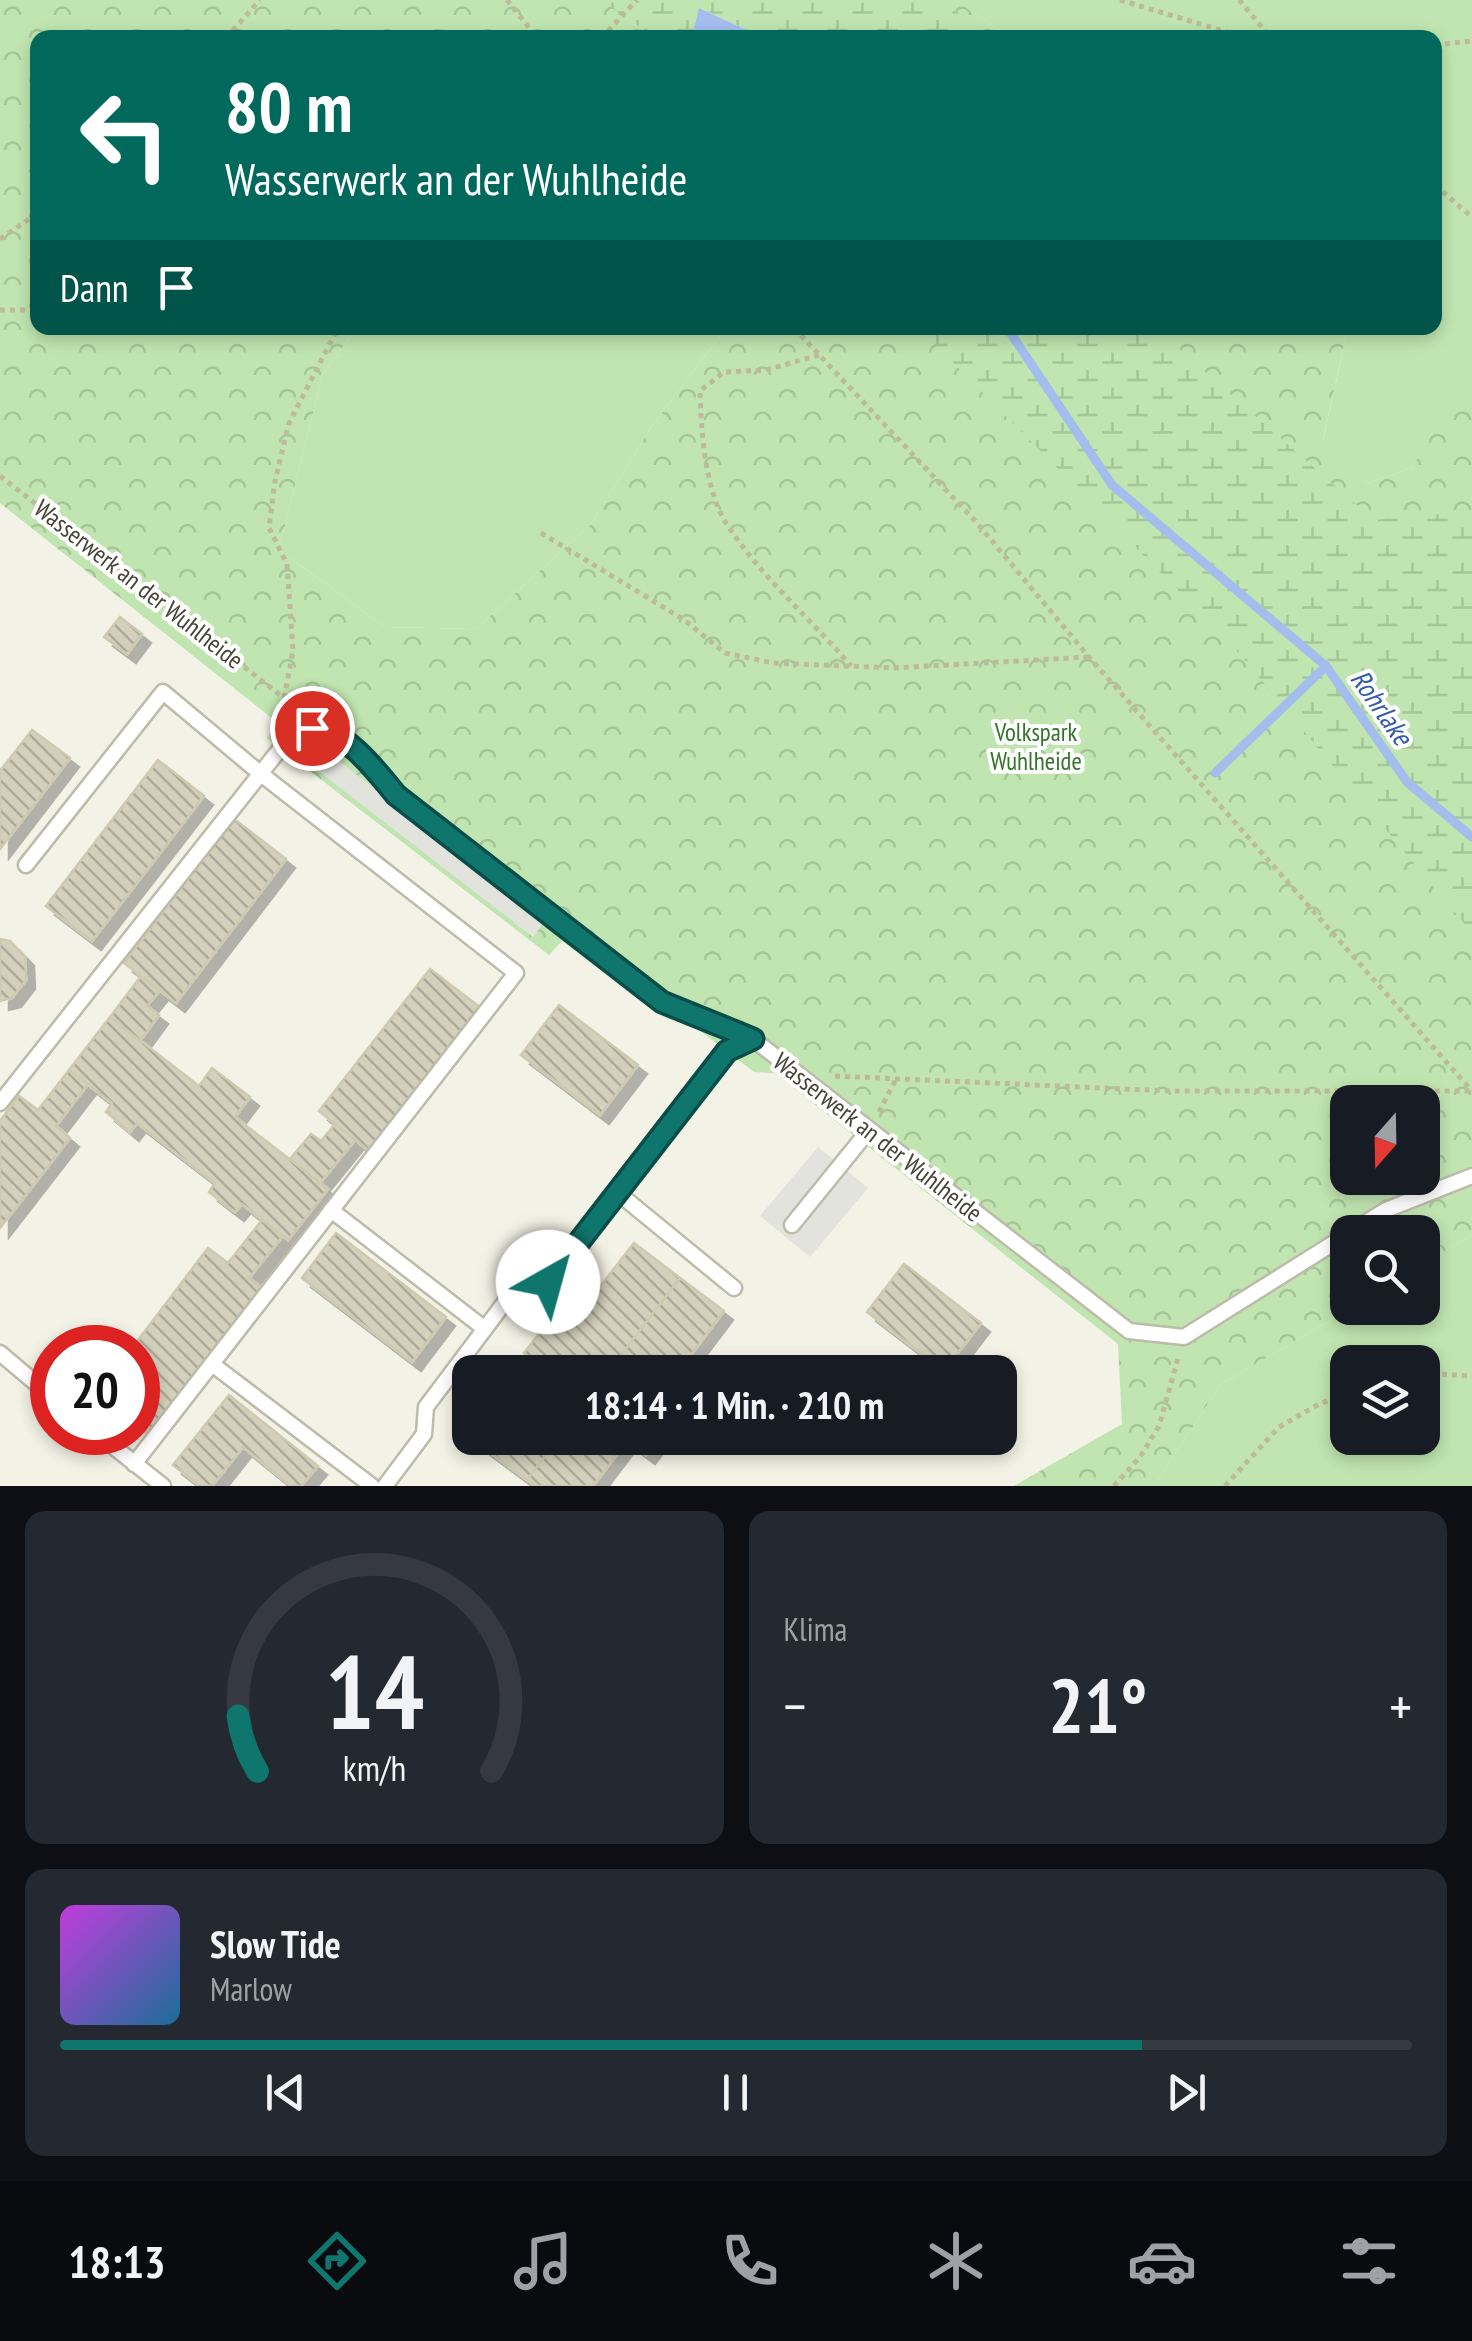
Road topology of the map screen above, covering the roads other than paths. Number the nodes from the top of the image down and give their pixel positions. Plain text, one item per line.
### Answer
1 (261, 774) junction
2 (26, 865) dead end
3 (753, 1039) junction
4 (0, 1103) edge
5 (870, 1130) junction
6 (1472, 1176) edge
7 (618, 1193) junction
8 (332, 1210) junction
9 (1378, 1215) edge
10 (792, 1225) dead end
11 (1330, 1245) edge
12 (734, 1288) dead end
13 (484, 1330) junction
14 (0, 1353) edge
15 (212, 1364) junction
16 (30, 1378) edge
17 (123, 1455) edge
18 (134, 1464) junction
19 (162, 1486) edge
20 (372, 1486) edge
21 (385, 1486) edge

1 - 2 lane
1 - 3 lane, Wasserwerk an der Wuhlheide
1 - 4 lane
1 - 8 lane
3 - 5 lane, Wasserwerk an der Wuhlheide
3 - 7 lane
5 - 10 lane
5 - 11 lane, Wasserwerk an der Wuhlheide
6 - 9 lane
7 - 12 lane
7 - 13 lane
8 - 13 lane
8 - 15 lane
13 - 21 lane
14 - 16 lane
15 - 18 lane
15 - 20 lane
17 - 18 lane
18 - 19 lane

